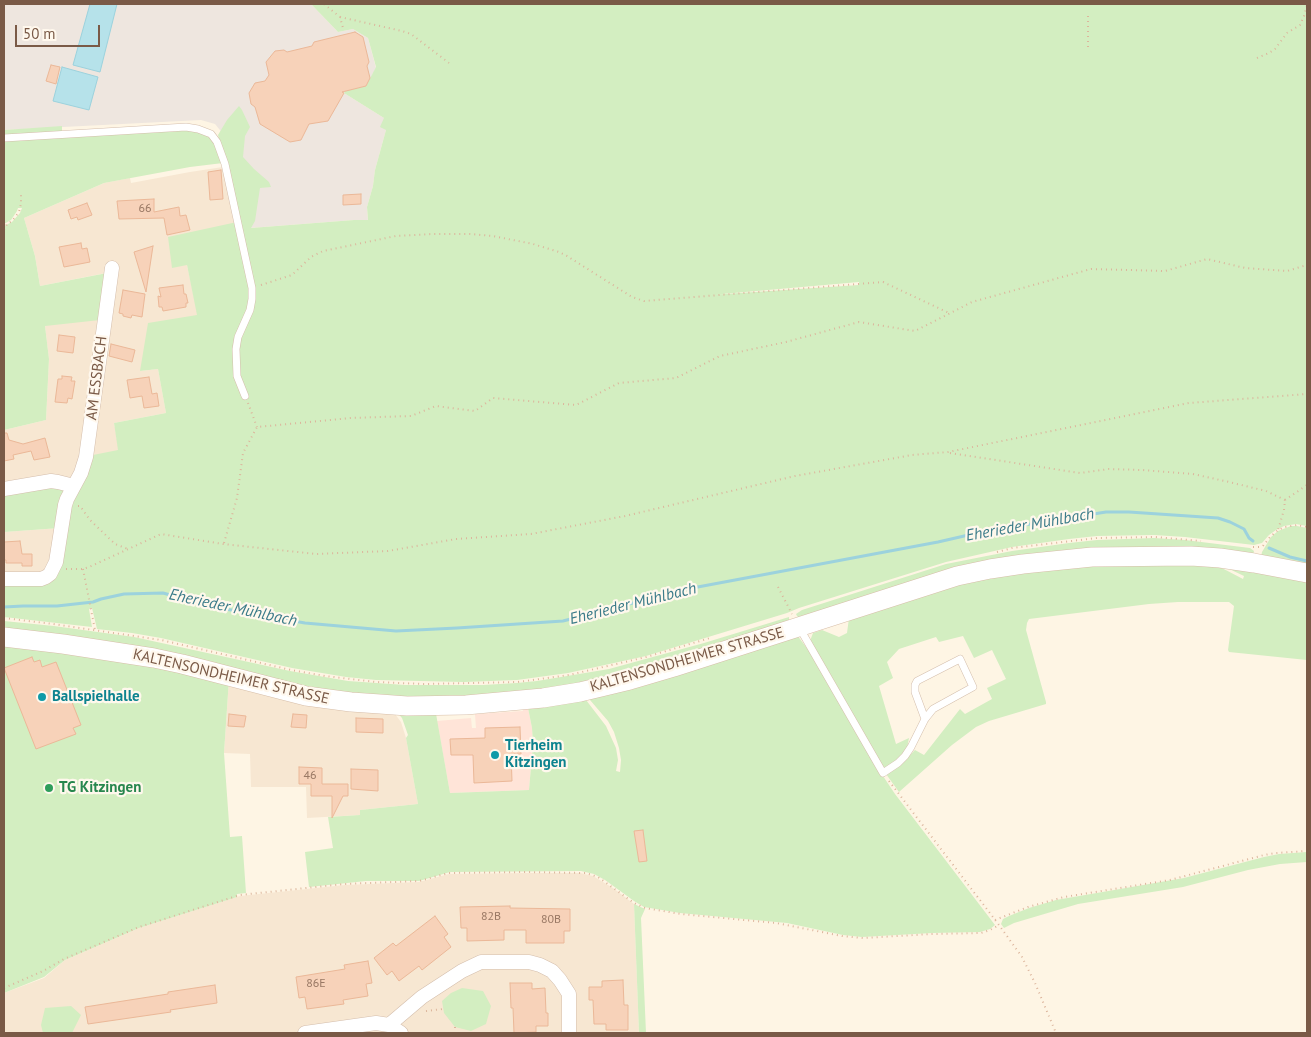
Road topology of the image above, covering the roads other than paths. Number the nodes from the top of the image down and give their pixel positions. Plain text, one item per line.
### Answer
1 (4, 138) edge
2 (112, 268) dead end
3 (245, 396) road end
4 (74, 486) junction
5 (4, 489) edge
6 (1307, 573) edge
7 (4, 579) edge
8 (793, 617) junction
9 (4, 637) edge
10 (925, 719) junction
11 (389, 1025) junction
12 (305, 1033) edge
13 (401, 1033) edge
14 (569, 1033) edge

1 - 3 lane
2 - 4 street, AM ESSBACH
4 - 5 street
4 - 7 street, AM ESSBACH
6 - 8 main road, KALTENSONDHEIMER STRASSE
8 - 9 main road, KALTENSONDHEIMER STRASSE
8 - 10 lane
10 - 10 lane
11 - 12 street
11 - 13 street
11 - 14 street

